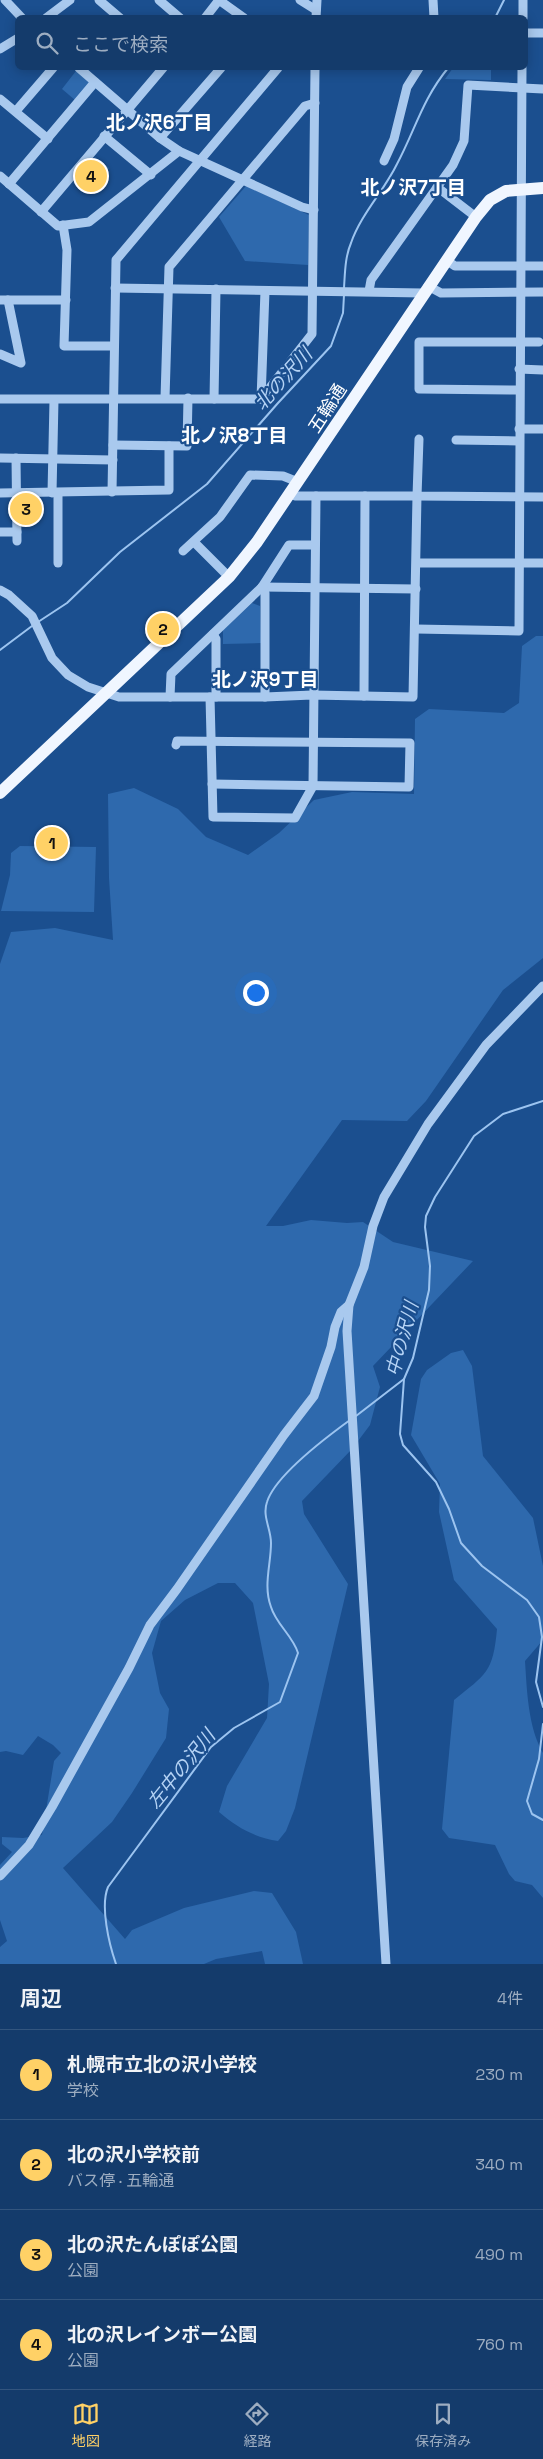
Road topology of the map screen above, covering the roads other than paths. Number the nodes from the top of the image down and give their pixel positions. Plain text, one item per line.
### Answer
1 (5, 0) edge
2 (70, 0) edge
3 (99, 0) edge
4 (159, 0) edge
5 (219, 0) edge
6 (300, 0) edge
7 (316, 0) edge
8 (433, 0) edge
9 (524, 0) edge
10 (59, 3) edge
11 (316, 14) edge
12 (19, 15) edge
13 (49, 15) edge
14 (116, 15) edge
15 (176, 15) edge
16 (207, 15) edge
17 (240, 15) edge
18 (434, 15) edge
19 (523, 15) edge
20 (528, 33) edge
21 (543, 33) edge
22 (15, 40) edge
23 (0, 49) edge
24 (51, 70) edge
25 (81, 70) edge
26 (161, 70) edge
27 (219, 70) edge
28 (276, 70) edge
29 (315, 70) edge
30 (418, 70) edge
31 (522, 70) edge
32 (95, 82) junction
33 (522, 89) junction
34 (543, 89) edge
35 (0, 99) edge
36 (315, 103) junction
37 (127, 109) junction
38 (16, 111) junction
39 (104, 136) junction
40 (160, 138) junction
41 (48, 139) junction
42 (179, 151) junction
43 (201, 160) junction
44 (384, 161) dead end
45 (151, 175) junction
46 (0, 176) edge
47 (244, 180) junction
48 (9, 184) junction
49 (437, 187) junction
50 (520, 188) junction
51 (543, 188) edge
52 (314, 210) junction
53 (41, 212) junction
54 (476, 217) junction
55 (63, 226) junction
56 (446, 260) junction
57 (519, 266) junction
58 (543, 266) edge
59 (115, 288) junction
60 (168, 289) junction
61 (216, 289) junction
62 (426, 290) junction
63 (264, 291) junction
64 (314, 292) junction
65 (369, 292) junction
66 (519, 292) junction
67 (543, 292) edge
68 (4, 300) edge
69 (66, 300) junction
70 (519, 342) junction
71 (539, 342) dead end
72 (114, 346) junction
73 (0, 354) edge
74 (519, 369) junction
75 (543, 370) edge
76 (519, 390) junction
77 (165, 398) junction
78 (188, 398) junction
79 (0, 399) edge
80 (214, 399) junction
81 (261, 399) junction
82 (54, 400) junction
83 (113, 400) junction
84 (519, 429) junction
85 (543, 429) edge
86 (419, 439) dead end
87 (456, 440) dead end
88 (519, 441) junction
89 (112, 445) junction
90 (169, 446) junction
91 (0, 458) edge
92 (16, 458) junction
93 (53, 459) junction
94 (113, 460) junction
95 (298, 482) junction
96 (112, 492) junction
97 (0, 493) edge
98 (55, 493) junction
99 (290, 493) junction
100 (16, 494) junction
101 (316, 496) junction
102 (365, 496) junction
103 (417, 496) junction
104 (520, 496) junction
105 (543, 497) edge
106 (0, 532) edge
107 (194, 542) junction
108 (315, 545) junction
109 (182, 551) dead end
110 (417, 562) junction
111 (58, 563) dead end
112 (519, 563) junction
113 (543, 563) edge
114 (229, 577) junction
115 (262, 587) junction
116 (314, 588) junction
117 (416, 588) junction
118 (364, 589) junction
119 (0, 590) edge
120 (416, 629) junction
121 (213, 634) junction
122 (104, 693) junction
123 (312, 695) junction
124 (364, 696) junction
125 (170, 697) junction
126 (213, 697) junction
127 (265, 697) junction
128 (211, 742) junction
129 (313, 742) junction
130 (176, 746) dead end
131 (212, 784) junction
132 (313, 786) junction
133 (0, 793) edge
134 (543, 986) edge
135 (349, 1305) junction
136 (0, 1876) edge
137 (386, 1964) edge

1 - 12 street
2 - 10 street
3 - 14 street
4 - 15 street
5 - 16 street
5 - 17 street
6 - 11 street
7 - 11 street
8 - 18 street
9 - 19 street
10 - 13 street
20 - 21 street
22 - 23 street
24 - 38 street
25 - 32 street
26 - 37 street
27 - 40 street
28 - 43 street
29 - 36 street
30 - 44 street
31 - 33 street
32 - 37 street
32 - 41 street
33 - 34 street
33 - 49 street
33 - 50 street
35 - 38 street
36 - 47 street
36 - 52 street
37 - 39 street
37 - 40 street
38 - 41 street
39 - 45 street
39 - 53 street
40 - 42 street
41 - 48 street
42 - 43 street
42 - 45 street
43 - 47 street
43 - 59 street
45 - 55 street
46 - 48 street
47 - 52 street
47 - 60 street
48 - 53 street
49 - 54 street
49 - 65 street
50 - 51 main road, 五輪通
50 - 54 main road, 五輪通
50 - 57 street
52 - 64 street
53 - 55 street
54 - 56 main road, 五輪通
55 - 69 street
56 - 57 street
56 - 62 main road, 五輪通
57 - 58 street
57 - 66 street
59 - 60 street
59 - 72 street
60 - 61 street
60 - 77 street
61 - 63 street
61 - 80 street
62 - 65 street
62 - 66 street
62 - 95 main road, 五輪通
63 - 64 street
63 - 81 street
64 - 65 street
64 - 81 street
66 - 67 street
66 - 70 street
68 - 69 street
68 - 73 street
69 - 72 street
70 - 71 street
70 - 74 street
70 - 76 street
72 - 83 street
74 - 75 street
74 - 76 street
76 - 84 street
77 - 78 street
77 - 83 street
78 - 80 street
78 - 90 street
79 - 82 street
80 - 81 street
82 - 83 street
82 - 93 street
83 - 89 street
84 - 85 street
84 - 88 street
86 - 103 street
87 - 88 street
88 - 104 street
89 - 90 street
89 - 94 street
90 - 96 street
91 - 92 street
92 - 93 street
92 - 100 street
93 - 94 street
93 - 98 street
94 - 96 street
95 - 99 main road, 五輪通
95 - 107 street
96 - 98 street
97 - 100 street
98 - 100 street
98 - 111 street
99 - 101 street
99 - 114 main road, 五輪通
100 - 106 street
101 - 102 street
101 - 108 street
102 - 103 street
102 - 118 street
103 - 104 street
103 - 110 street
104 - 105 street
104 - 112 street
107 - 109 street
107 - 114 street
108 - 115 street
108 - 116 street
110 - 112 street
110 - 117 street
112 - 113 street
112 - 120 street
114 - 122 main road, 五輪通
115 - 116 street
115 - 121 street
115 - 127 street
116 - 118 street
116 - 123 street
117 - 118 street
117 - 120 street
118 - 124 street
119 - 122 street
120 - 124 street
121 - 125 street
121 - 126 street
122 - 125 street
122 - 133 main road, 五輪通
123 - 124 street
123 - 127 street
123 - 129 street
125 - 126 street
126 - 127 street
126 - 128 street
128 - 129 street
128 - 130 street
128 - 131 street
129 - 132 street
129 - 132 street
131 - 132 street
131 - 132 street
134 - 135 street
135 - 136 street
135 - 137 street

